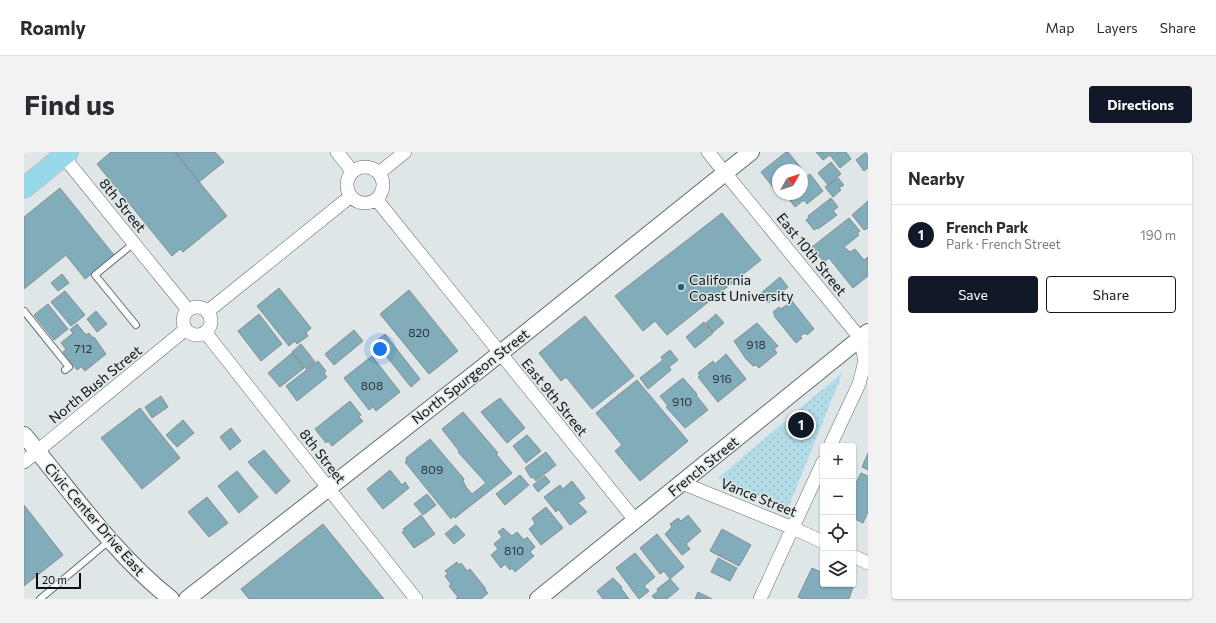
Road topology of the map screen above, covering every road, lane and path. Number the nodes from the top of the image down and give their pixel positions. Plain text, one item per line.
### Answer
1 (337, 152) edge
2 (405, 152) edge
3 (708, 152) edge
4 (751, 152) edge
5 (66, 154) edge
6 (352, 171) junction
7 (379, 173) junction
8 (726, 173) junction
9 (24, 188) edge
10 (351, 196) junction
11 (376, 199) junction
12 (134, 243) junction
13 (188, 310) junction
14 (24, 311) edge
15 (207, 312) junction
16 (136, 325) dead end
17 (186, 329) junction
18 (205, 332) junction
19 (864, 335) edge
20 (500, 353) junction
21 (65, 370) dead end
22 (24, 435) edge
23 (831, 443) edge
24 (38, 451) junction
25 (24, 462) edge
26 (820, 469) edge
27 (682, 483) junction
28 (328, 488) junction
29 (635, 520) junction
30 (793, 528) junction
31 (110, 540) junction
32 (820, 541) edge
33 (856, 557) edge
34 (868, 563) edge
35 (40, 599) edge
36 (170, 599) edge
37 (187, 599) edge
38 (416, 599) edge
39 (538, 599) edge
40 (760, 599) edge

1 - 6 street
2 - 7 street
3 - 8 street, East 10th Street
4 - 8 street, North Spurgeon Street
5 - 9 main road
5 - 12 street, 8th Street
6 - 7 street
6 - 10 street
7 - 11 street
8 - 19 street, East 10th Street
8 - 20 street, North Spurgeon Street
10 - 11 street
10 - 15 street
11 - 20 street, East 9th Street
12 - 13 street, 8th Street
12 - 16 lane
13 - 15 street
13 - 17 street
14 - 21 lane
15 - 18 street
17 - 18 street
17 - 24 street, North Bush Street
18 - 28 street, 8th Street
19 - 23 street
19 - 27 street, French Street
20 - 28 street, North Spurgeon Street
20 - 29 street, East 9th Street
22 - 24 street, Civic Center Drive East
24 - 25 street, North Bush Street
24 - 31 street, Civic Center Drive East
26 - 30 street
27 - 29 street, French Street
27 - 30 street, Vance Street
28 - 37 street, North Spurgeon Street
28 - 38 street, 8th Street
29 - 39 street, French Street
30 - 32 street, Vance Street
30 - 40 street
31 - 35 lane
31 - 36 street, Civic Center Drive East
33 - 34 street

